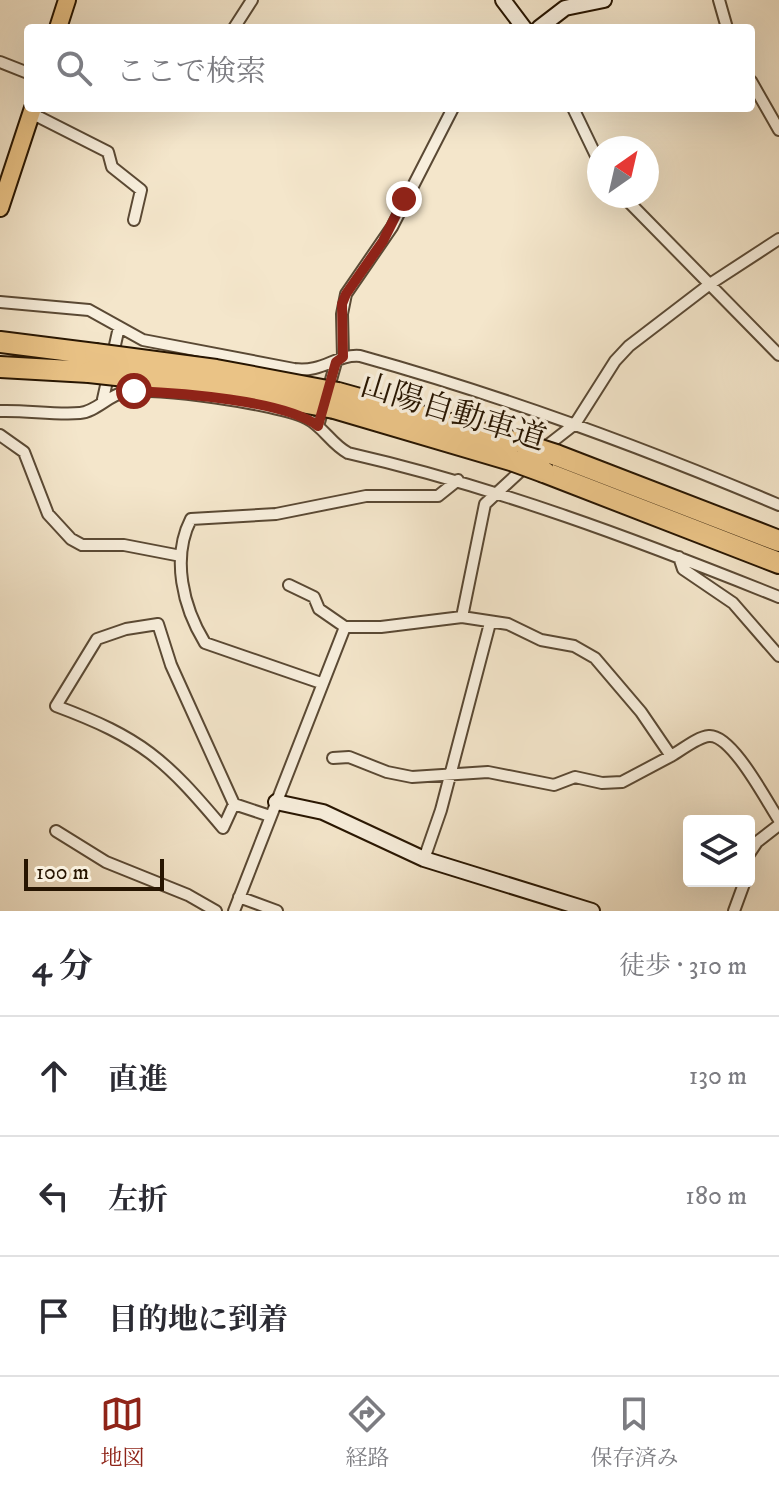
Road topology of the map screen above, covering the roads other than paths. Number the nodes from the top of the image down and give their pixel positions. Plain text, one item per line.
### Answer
1 (67, 0) edge
2 (252, 0) edge
3 (503, 0) edge
4 (604, 0) edge
5 (719, 0) edge
6 (59, 24) edge
7 (237, 24) edge
8 (521, 24) edge
9 (544, 24) edge
10 (726, 24) edge
11 (0, 62) edge
12 (24, 71) edge
13 (755, 88) edge
14 (32, 112) edge
15 (34, 112) edge
16 (451, 112) edge
17 (575, 112) edge
18 (779, 130) edge
19 (587, 137) edge
20 (0, 208) edge
21 (635, 208) edge
22 (134, 220) dead end
23 (779, 239) edge
24 (712, 283) junction
25 (0, 302) edge
26 (119, 327) junction
27 (0, 342) edge
28 (0, 349) edge
29 (779, 355) edge
30 (340, 360) junction
31 (0, 367) edge
32 (91, 367) junction
33 (0, 374) edge
34 (103, 399) junction
35 (336, 400) junction
36 (0, 411) edge
37 (575, 424) junction
38 (318, 426) junction
39 (0, 435) edge
40 (550, 463) junction
41 (458, 480) junction
42 (498, 491) junction
43 (779, 505) edge
44 (779, 541) edge
45 (181, 556) junction
46 (679, 557) junction
47 (779, 563) edge
48 (289, 585) dead end
49 (779, 597) edge
50 (462, 617) junction
51 (490, 623) junction
52 (345, 627) junction
53 (779, 656) edge
54 (321, 683) junction
55 (671, 756) junction
56 (333, 758) dead end
57 (451, 774) junction
58 (234, 804) junction
59 (273, 809) junction
60 (779, 822) edge
61 (56, 831) dead end
62 (755, 845) edge
63 (424, 859) junction
64 (743, 887) edge
65 (239, 897) junction
66 (265, 909) edge
67 (216, 911) edge
68 (234, 911) edge
69 (277, 911) edge
70 (592, 911) edge
71 (734, 911) edge

1 - 6 main road
2 - 7 street
3 - 8 street
4 - 9 street
5 - 10 street
11 - 12 street
13 - 18 street
14 - 20 main road
15 - 22 street
16 - 30 street
17 - 19 street
21 - 24 street
23 - 24 street
24 - 29 street
24 - 37 street
25 - 26 street
26 - 30 street
26 - 34 street
27 - 32 highway
28 - 32 highway, 山陽自動車道
30 - 37 street
30 - 38 street
31 - 32 highway, 山陽自動車道
32 - 33 highway
32 - 35 highway, 山陽自動車道, bridge
32 - 35 highway, 山陽自動車道, bridge
34 - 36 street
34 - 38 street
35 - 40 highway, 山陽自動車道, bridge
37 - 42 street
37 - 43 street
38 - 41 street
39 - 45 street
40 - 44 highway, 山陽自動車道
40 - 47 highway, 山陽自動車道
41 - 42 street
41 - 45 street
42 - 46 street
42 - 50 street
45 - 54 street
46 - 49 street
46 - 53 street
48 - 52 street
50 - 51 street
50 - 52 street
51 - 55 street
51 - 57 street
52 - 54 street
54 - 59 street
55 - 57 street
55 - 60 street
56 - 57 street
57 - 63 street
58 - 58 street
58 - 59 street
59 - 63 street
59 - 65 street
60 - 62 street
61 - 67 street
63 - 70 street
64 - 71 street
65 - 66 street
65 - 68 street
66 - 69 street

